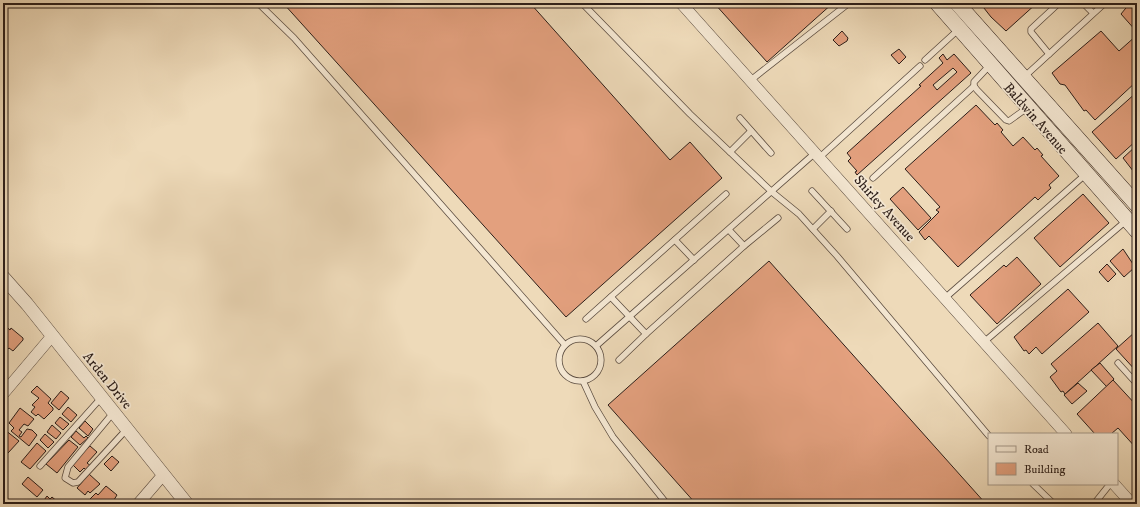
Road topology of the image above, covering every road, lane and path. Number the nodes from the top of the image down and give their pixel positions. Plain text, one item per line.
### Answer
1 (258, 3) edge
2 (582, 3) edge
3 (681, 3) edge
4 (849, 3) edge
5 (937, 3) edge
6 (957, 3) edge
7 (1059, 3) edge
8 (1083, 3) edge
9 (1105, 3) edge
10 (1094, 13) junction
11 (959, 29) junction
12 (1049, 54) junction
13 (926, 60) dead end
14 (990, 64) junction
15 (920, 66) dead end
16 (1024, 78) junction
17 (751, 80) junction
18 (974, 86) junction
19 (1027, 108) junction
20 (740, 118) dead end
21 (752, 131) junction
22 (730, 152) junction
23 (771, 153) dead end
24 (818, 155) junction
25 (1086, 174) junction
26 (872, 178) dead end
27 (812, 191) dead end
28 (772, 192) junction
29 (726, 194) dead end
30 (1137, 205) edge
31 (831, 211) junction
32 (778, 218) dead end
33 (1127, 220) junction
34 (813, 229) junction
35 (847, 229) dead end
36 (729, 230) junction
37 (1137, 232) edge
38 (675, 240) junction
39 (744, 246) junction
40 (694, 260) junction
41 (3, 277) edge
42 (611, 297) junction
43 (945, 298) junction
44 (630, 316) junction
45 (586, 319) dead end
46 (646, 334) junction
47 (52, 336) junction
48 (984, 342) junction
49 (566, 345) junction
50 (596, 346) junction
51 (619, 360) dead end
52 (1118, 363) dead end
53 (583, 381) junction
54 (1137, 384) edge
55 (3, 394) edge
56 (101, 397) junction
57 (114, 412) junction
58 (127, 429) junction
59 (1065, 433) edge
60 (988, 435) edge
61 (40, 466) dead end
62 (163, 474) junction
63 (1034, 485) edge
64 (1109, 485) edge
65 (1115, 485) edge
66 (138, 504) edge
67 (187, 504) edge
68 (667, 504) edge
69 (1054, 504) edge
70 (1094, 504) edge
71 (1132, 504) edge

1 - 49 lane
2 - 22 lane
3 - 17 street, Shirley Avenue
4 - 17 lane
5 - 11 main road, Baldwin Avenue
6 - 16 main road, Baldwin Avenue
7 - 12 lane
8 - 10 lane
9 - 10 lane
10 - 12 lane
11 - 13 lane
11 - 14 main road, Baldwin Avenue
12 - 16 lane
14 - 18 lane
14 - 19 main road, Baldwin Avenue
15 - 24 lane
16 - 30 main road, Baldwin Avenue
17 - 24 street, Shirley Avenue
18 - 19 lane
18 - 26 lane
19 - 25 main road, Baldwin Avenue
20 - 21 lane
21 - 22 lane
21 - 23 lane
22 - 28 lane
24 - 28 lane
24 - 43 street, Shirley Avenue
25 - 33 main road, Baldwin Avenue
25 - 43 lane
27 - 31 lane
28 - 34 lane
28 - 36 lane
29 - 38 lane
31 - 34 lane
31 - 35 lane
32 - 39 lane
33 - 37 main road, Baldwin Avenue
33 - 48 lane
34 - 60 lane
36 - 39 lane
36 - 40 lane
38 - 40 lane
38 - 42 lane
39 - 46 lane
40 - 44 lane
41 - 47 street, Arden Drive
42 - 44 lane
42 - 45 lane
43 - 48 street, Shirley Avenue
44 - 46 lane
44 - 50 lane
46 - 51 lane
47 - 55 street
47 - 56 street, Arden Drive
48 - 59 street, Shirley Avenue
49 - 50 lane
49 - 53 lane
50 - 53 lane
52 - 54 lane
53 - 68 lane
56 - 57 street, Arden Drive
56 - 61 lane
57 - 58 street, Arden Drive
57 - 58 lane
58 - 62 street, Arden Drive
62 - 66 street
62 - 67 street, Arden Drive
63 - 69 lane
64 - 70 lane
65 - 71 street

